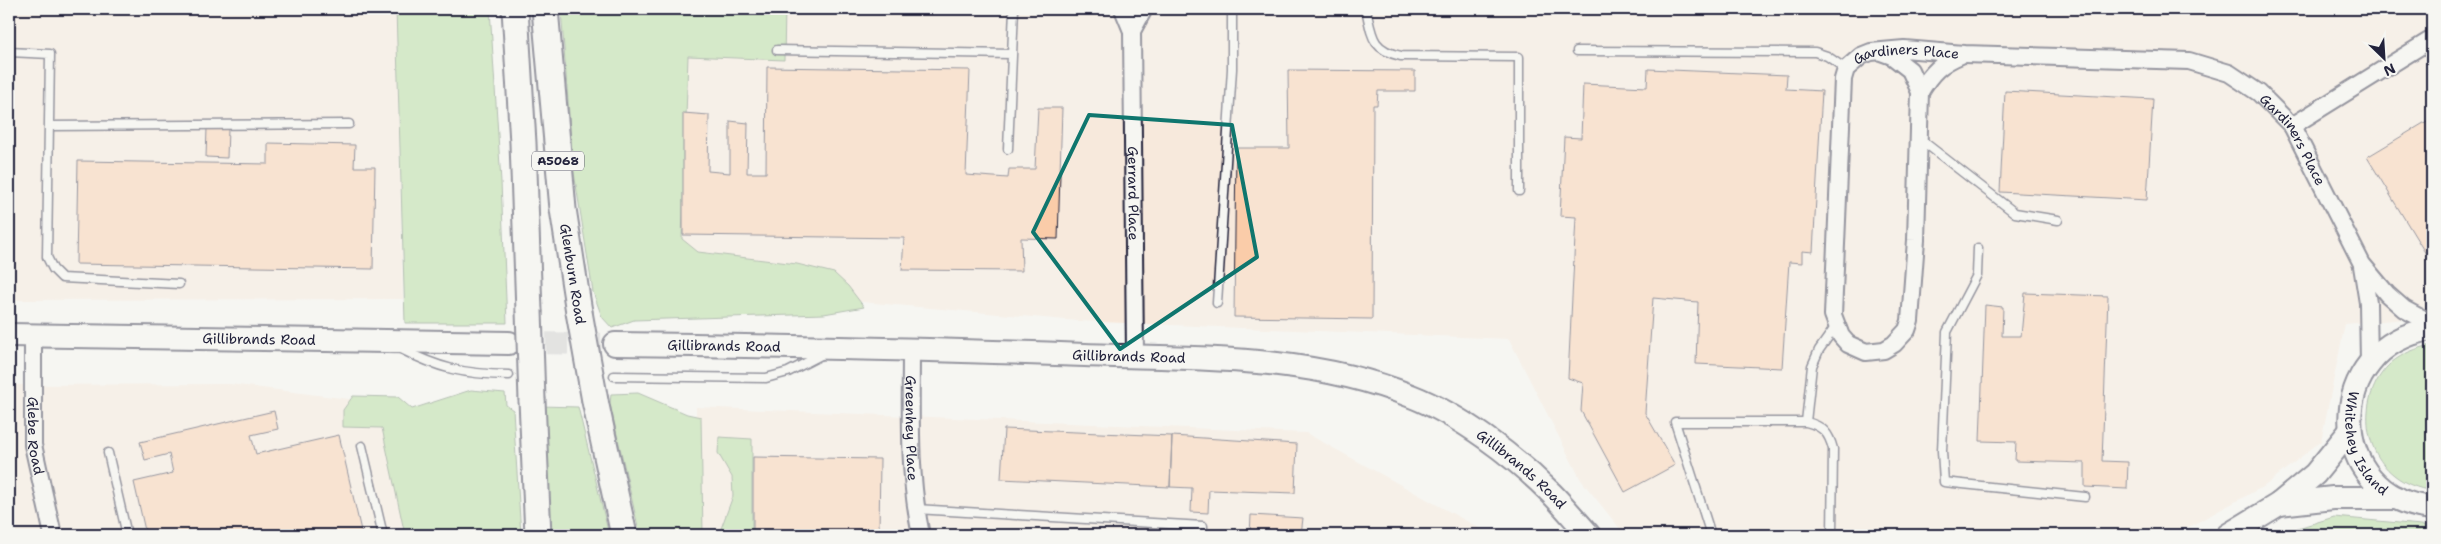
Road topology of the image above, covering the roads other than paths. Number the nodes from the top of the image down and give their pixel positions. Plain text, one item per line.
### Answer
1 (545, 9) edge
2 (1014, 9) edge
3 (1123, 9) edge
4 (1144, 9) edge
5 (1232, 9) edge
6 (1366, 9) edge
7 (515, 10) edge
8 (1132, 31) junction
9 (2432, 40) edge
10 (777, 50) dead end
11 (1577, 51) dead end
12 (9, 52) edge
13 (1881, 52) junction
14 (1012, 54) junction
15 (1964, 54) junction
16 (1846, 69) junction
17 (1920, 92) junction
18 (349, 124) dead end
19 (49, 126) junction
20 (2292, 126) junction
21 (1918, 138) junction
22 (1008, 149) dead end
23 (1519, 191) dead end
24 (2058, 220) dead end
25 (1978, 248) dead end
26 (2362, 264) junction
27 (179, 284) dead end
28 (1217, 303) dead end
29 (2432, 324) edge
30 (1836, 326) junction
31 (2432, 329) edge
32 (9, 335) edge
33 (34, 335) junction
34 (386, 341) junction
35 (509, 343) tunnel mouth
36 (615, 344) tunnel mouth
37 (839, 347) junction
38 (911, 348) junction
39 (1135, 357) junction
40 (2369, 363) junction
41 (509, 376) dead end
42 (614, 376) dead end
43 (1806, 422) junction
44 (2350, 431) junction
45 (362, 446) dead end
46 (108, 453) dead end
47 (2085, 497) dead end
48 (2397, 498) junction
49 (2279, 504) junction
50 (2432, 508) edge
51 (916, 509) junction
52 (53, 535) edge
53 (127, 535) edge
54 (383, 535) edge
55 (538, 535) edge
56 (624, 535) edge
57 (921, 535) edge
58 (1203, 535) edge
59 (1589, 535) edge
60 (1711, 535) edge
61 (1832, 535) edge
62 (2228, 535) edge

1 - 7 main road
1 - 56 main road, Glenburn Road / A5068, bridge
2 - 14 lane
3 - 8 street, Gerrard Place
4 - 8 street, Gerrard Place
5 - 28 lane
6 - 23 lane
7 - 55 main road, A5068, bridge
8 - 39 street, Gerrard Place
9 - 20 street
10 - 14 lane
11 - 16 lane
12 - 19 lane
13 - 15 street, Gardiners Place
13 - 16 street, Gardiners Place
13 - 17 street
14 - 22 lane
15 - 17 street
15 - 20 street, Gardiners Place
16 - 30 street, Gardiners Place
17 - 21 street
18 - 19 lane
19 - 27 lane
20 - 26 street, Gardiners Place
21 - 24 lane
21 - 30 street
25 - 47 lane
26 - 29 street, Gardiners Place
26 - 40 street, Gardiners Place
30 - 43 lane
31 - 40 street, Whitehey Island
32 - 33 street, Gillibrands Road
33 - 34 street, Gillibrands Road
33 - 52 street, Glebe Road
34 - 35 street, Gillibrands Road
34 - 41 lane
36 - 37 street, Gillibrands Road
37 - 38 street, Gillibrands Road
37 - 42 lane
38 - 39 street, Gillibrands Road
38 - 51 street, Greenhey Place
39 - 59 street, Gillibrands Road
40 - 44 street, Whitehey Island
43 - 60 lane
43 - 61 lane
44 - 48 street, Whitehey Island
44 - 49 street
45 - 54 lane
46 - 53 lane
48 - 49 street
48 - 50 street, Whitehey Island
49 - 62 street
51 - 57 street, Greenhey Place
51 - 58 lane

